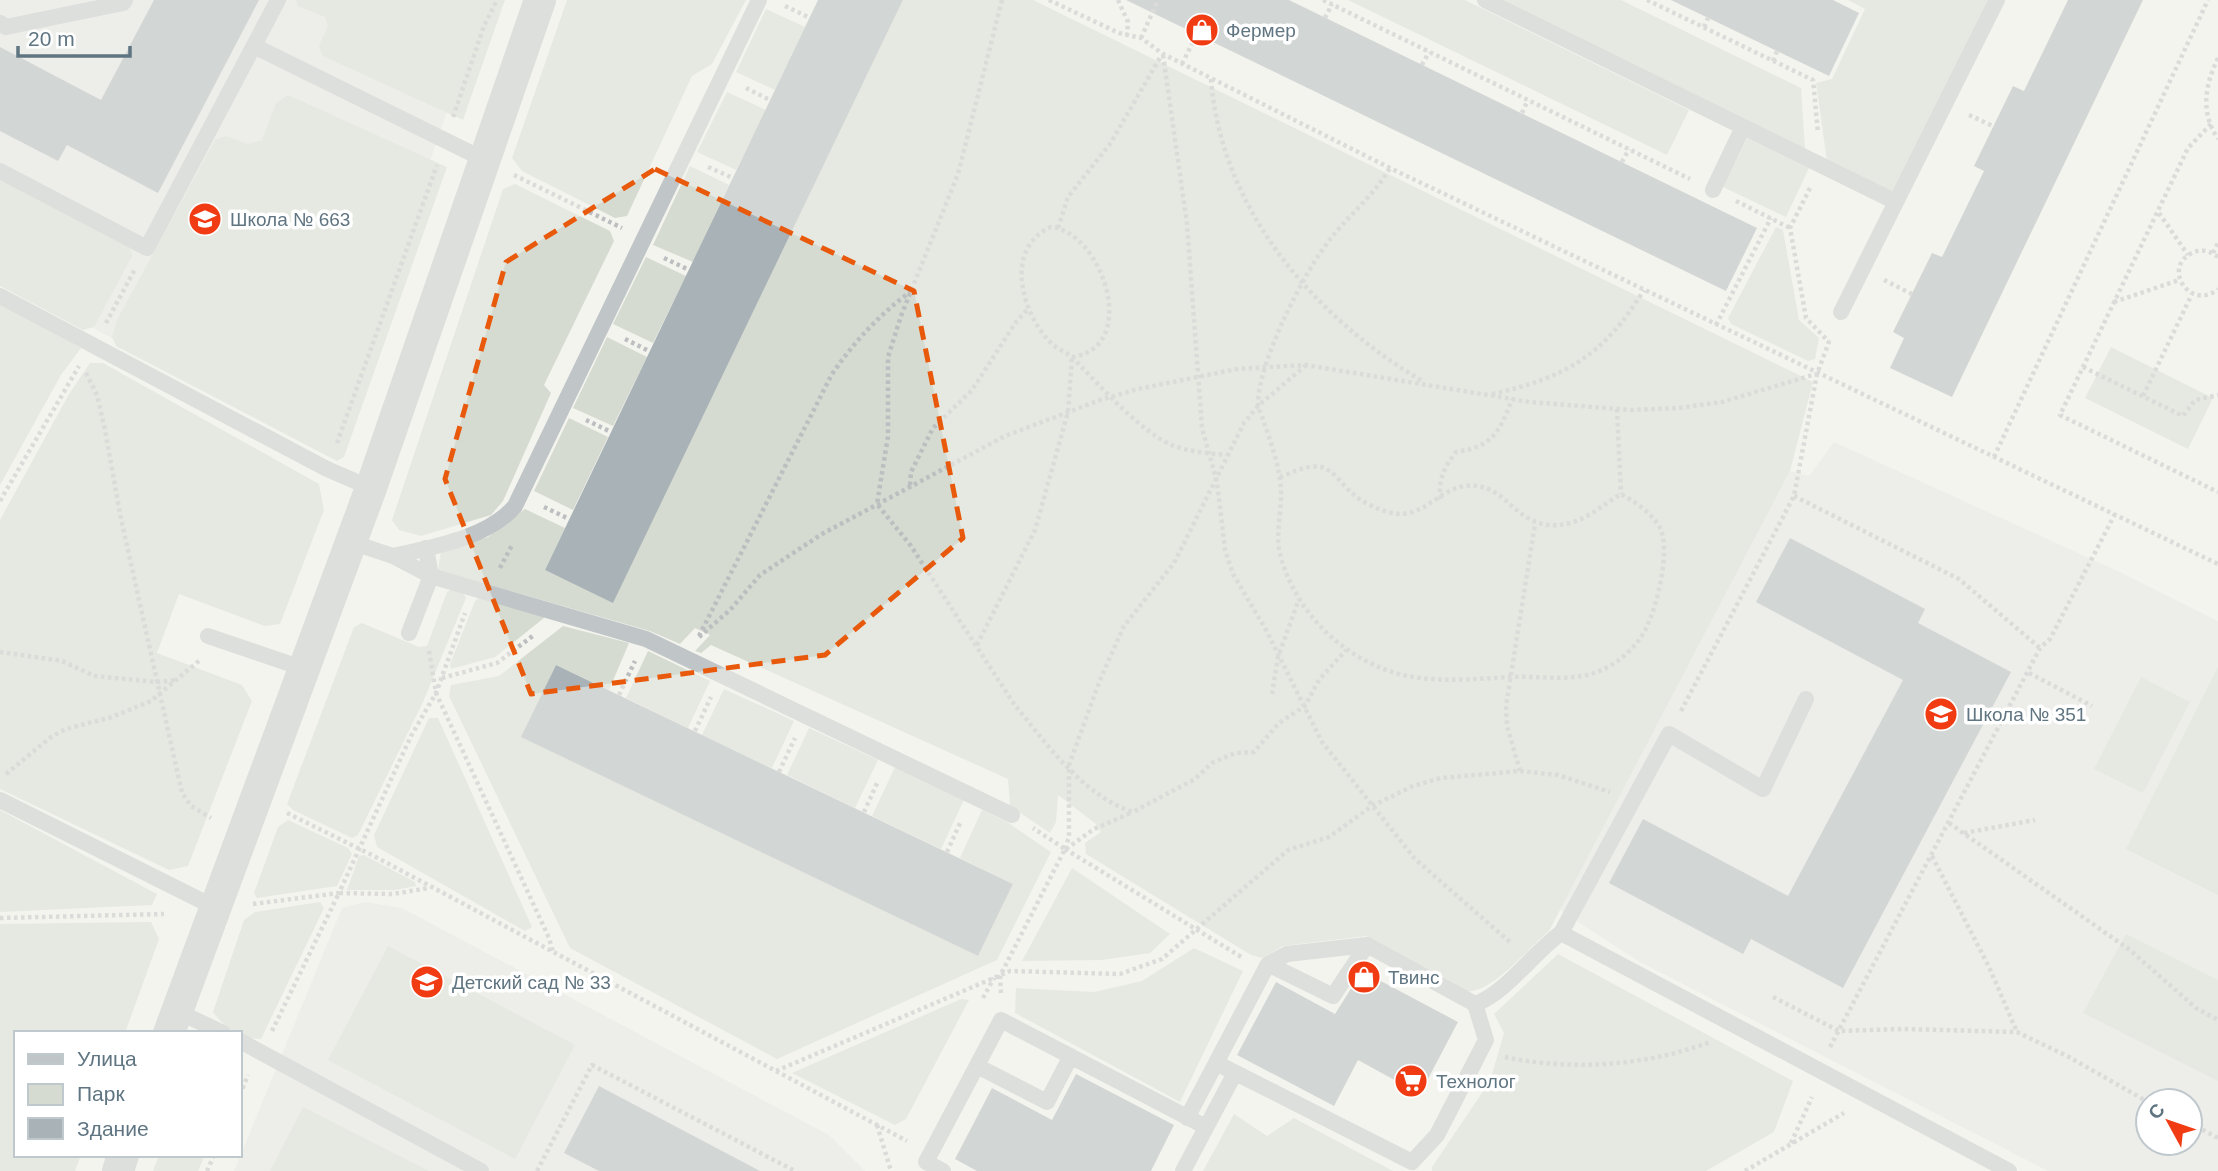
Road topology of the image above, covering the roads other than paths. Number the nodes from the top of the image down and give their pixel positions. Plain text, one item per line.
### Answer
1 (125, 0) edge
2 (278, 0) edge
3 (540, 0) edge
4 (759, 0) edge
5 (1485, 0) edge
6 (1997, 0) edge
7 (0, 23) edge
8 (254, 46) junction
9 (1743, 127) junction
10 (485, 160) junction
11 (0, 171) edge
12 (1713, 190) road end
13 (1896, 202) junction
14 (0, 296) edge
15 (1841, 312) road end
16 (371, 488) junction
17 (351, 542) junction
18 (426, 548) junction
19 (393, 556) junction
20 (430, 576) junction
21 (411, 627) road end
22 (213, 637) road end
23 (302, 668) junction
24 (1806, 699) dead end
25 (0, 800) edge
26 (1012, 815) road end
27 (216, 908) junction
28 (1561, 933) junction
29 (1367, 945) junction
30 (1267, 967) junction
31 (1475, 1004) junction
32 (173, 1022) edge
33 (214, 1031) edge
34 (242, 1042) edge
35 (1071, 1056) junction
36 (1216, 1063) junction
37 (977, 1066) junction
38 (1234, 1073) junction
39 (1187, 1118) junction
40 (1206, 1127) junction
41 (1413, 1166) edge
42 (481, 1171) edge
43 (943, 1171) edge
44 (1183, 1171) edge
45 (2009, 1171) edge

1 - 7 lane
2 - 8 lane
3 - 10 street
4 - 18 lane
5 - 9 lane
6 - 13 lane
8 - 10 lane
8 - 11 lane
9 - 12 lane
9 - 13 lane
10 - 16 street
13 - 15 lane
14 - 16 lane
16 - 17 street
17 - 19 lane
17 - 23 street
18 - 19 lane
18 - 20 lane
19 - 20 lane
20 - 21 lane
20 - 26 lane
22 - 23 lane
23 - 27 street
24 - 28 lane
25 - 27 lane
27 - 32 street
28 - 31 lane
28 - 45 lane
29 - 30 lane
29 - 30 lane
29 - 31 lane
30 - 36 lane
31 - 41 lane
32 - 33 lane
34 - 42 lane
35 - 37 lane
35 - 37 lane
35 - 39 lane
36 - 38 lane
36 - 39 lane
37 - 43 lane
38 - 40 lane
38 - 41 lane
39 - 40 lane
40 - 44 lane

